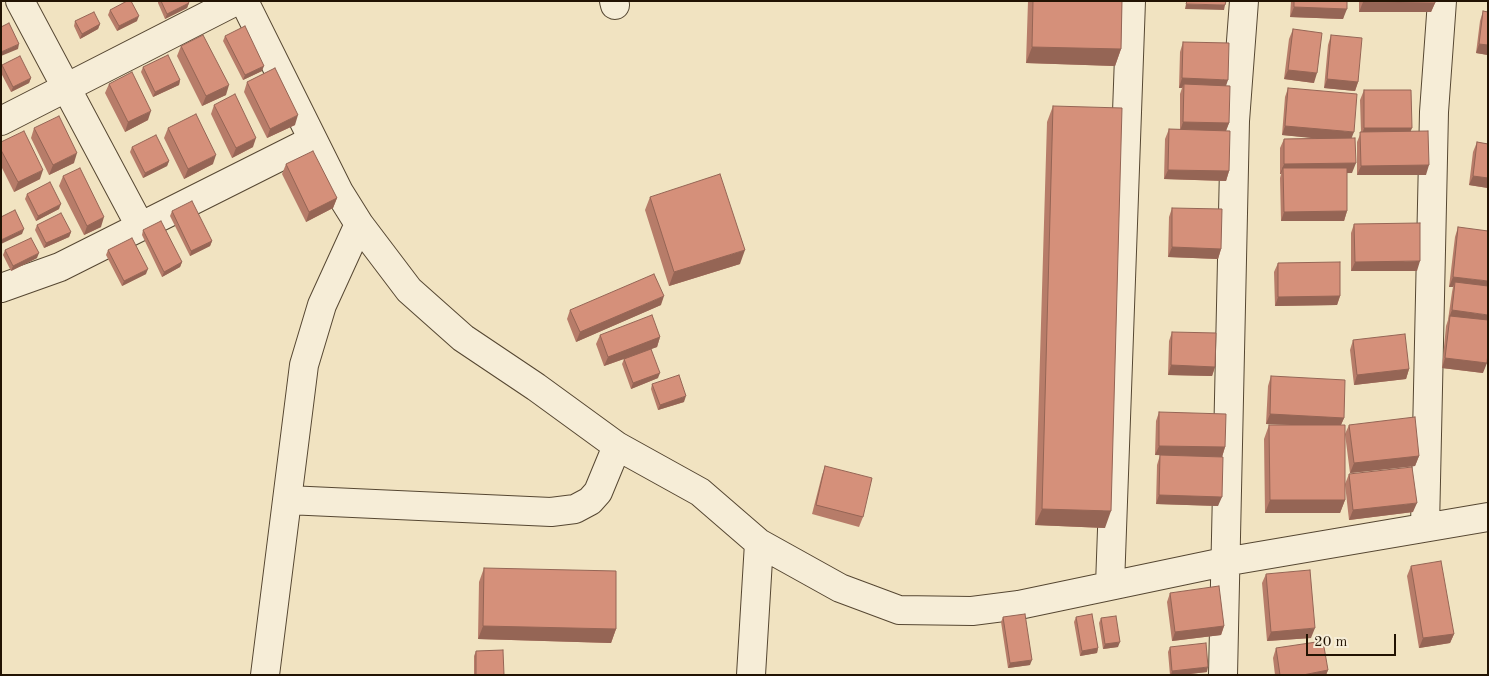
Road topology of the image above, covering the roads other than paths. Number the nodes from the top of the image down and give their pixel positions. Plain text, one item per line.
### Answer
1 (20, 1) edge
2 (236, 1) edge
3 (244, 1) edge
4 (1131, 1) edge
5 (1244, 1) edge
6 (1442, 1) edge
7 (66, 88) junction
8 (1, 121) edge
9 (313, 140) junction
10 (359, 224) junction
11 (140, 226) junction
12 (1, 288) edge
13 (616, 446) junction
14 (287, 500) junction
15 (1488, 517) edge
16 (1425, 527) junction
17 (759, 543) junction
18 (1224, 562) junction
19 (1110, 585) junction
20 (270, 674) edge
21 (751, 675) edge
22 (1223, 675) edge

1 - 7 street
2 - 7 street
3 - 9 street
4 - 19 street
5 - 18 street
6 - 16 street
7 - 8 street
7 - 11 street
9 - 10 street
9 - 11 street
10 - 13 street
10 - 14 street
11 - 12 street
13 - 14 street
13 - 17 street
14 - 20 street
15 - 16 street
16 - 18 street
17 - 19 street
17 - 21 street
18 - 19 street
18 - 22 street

